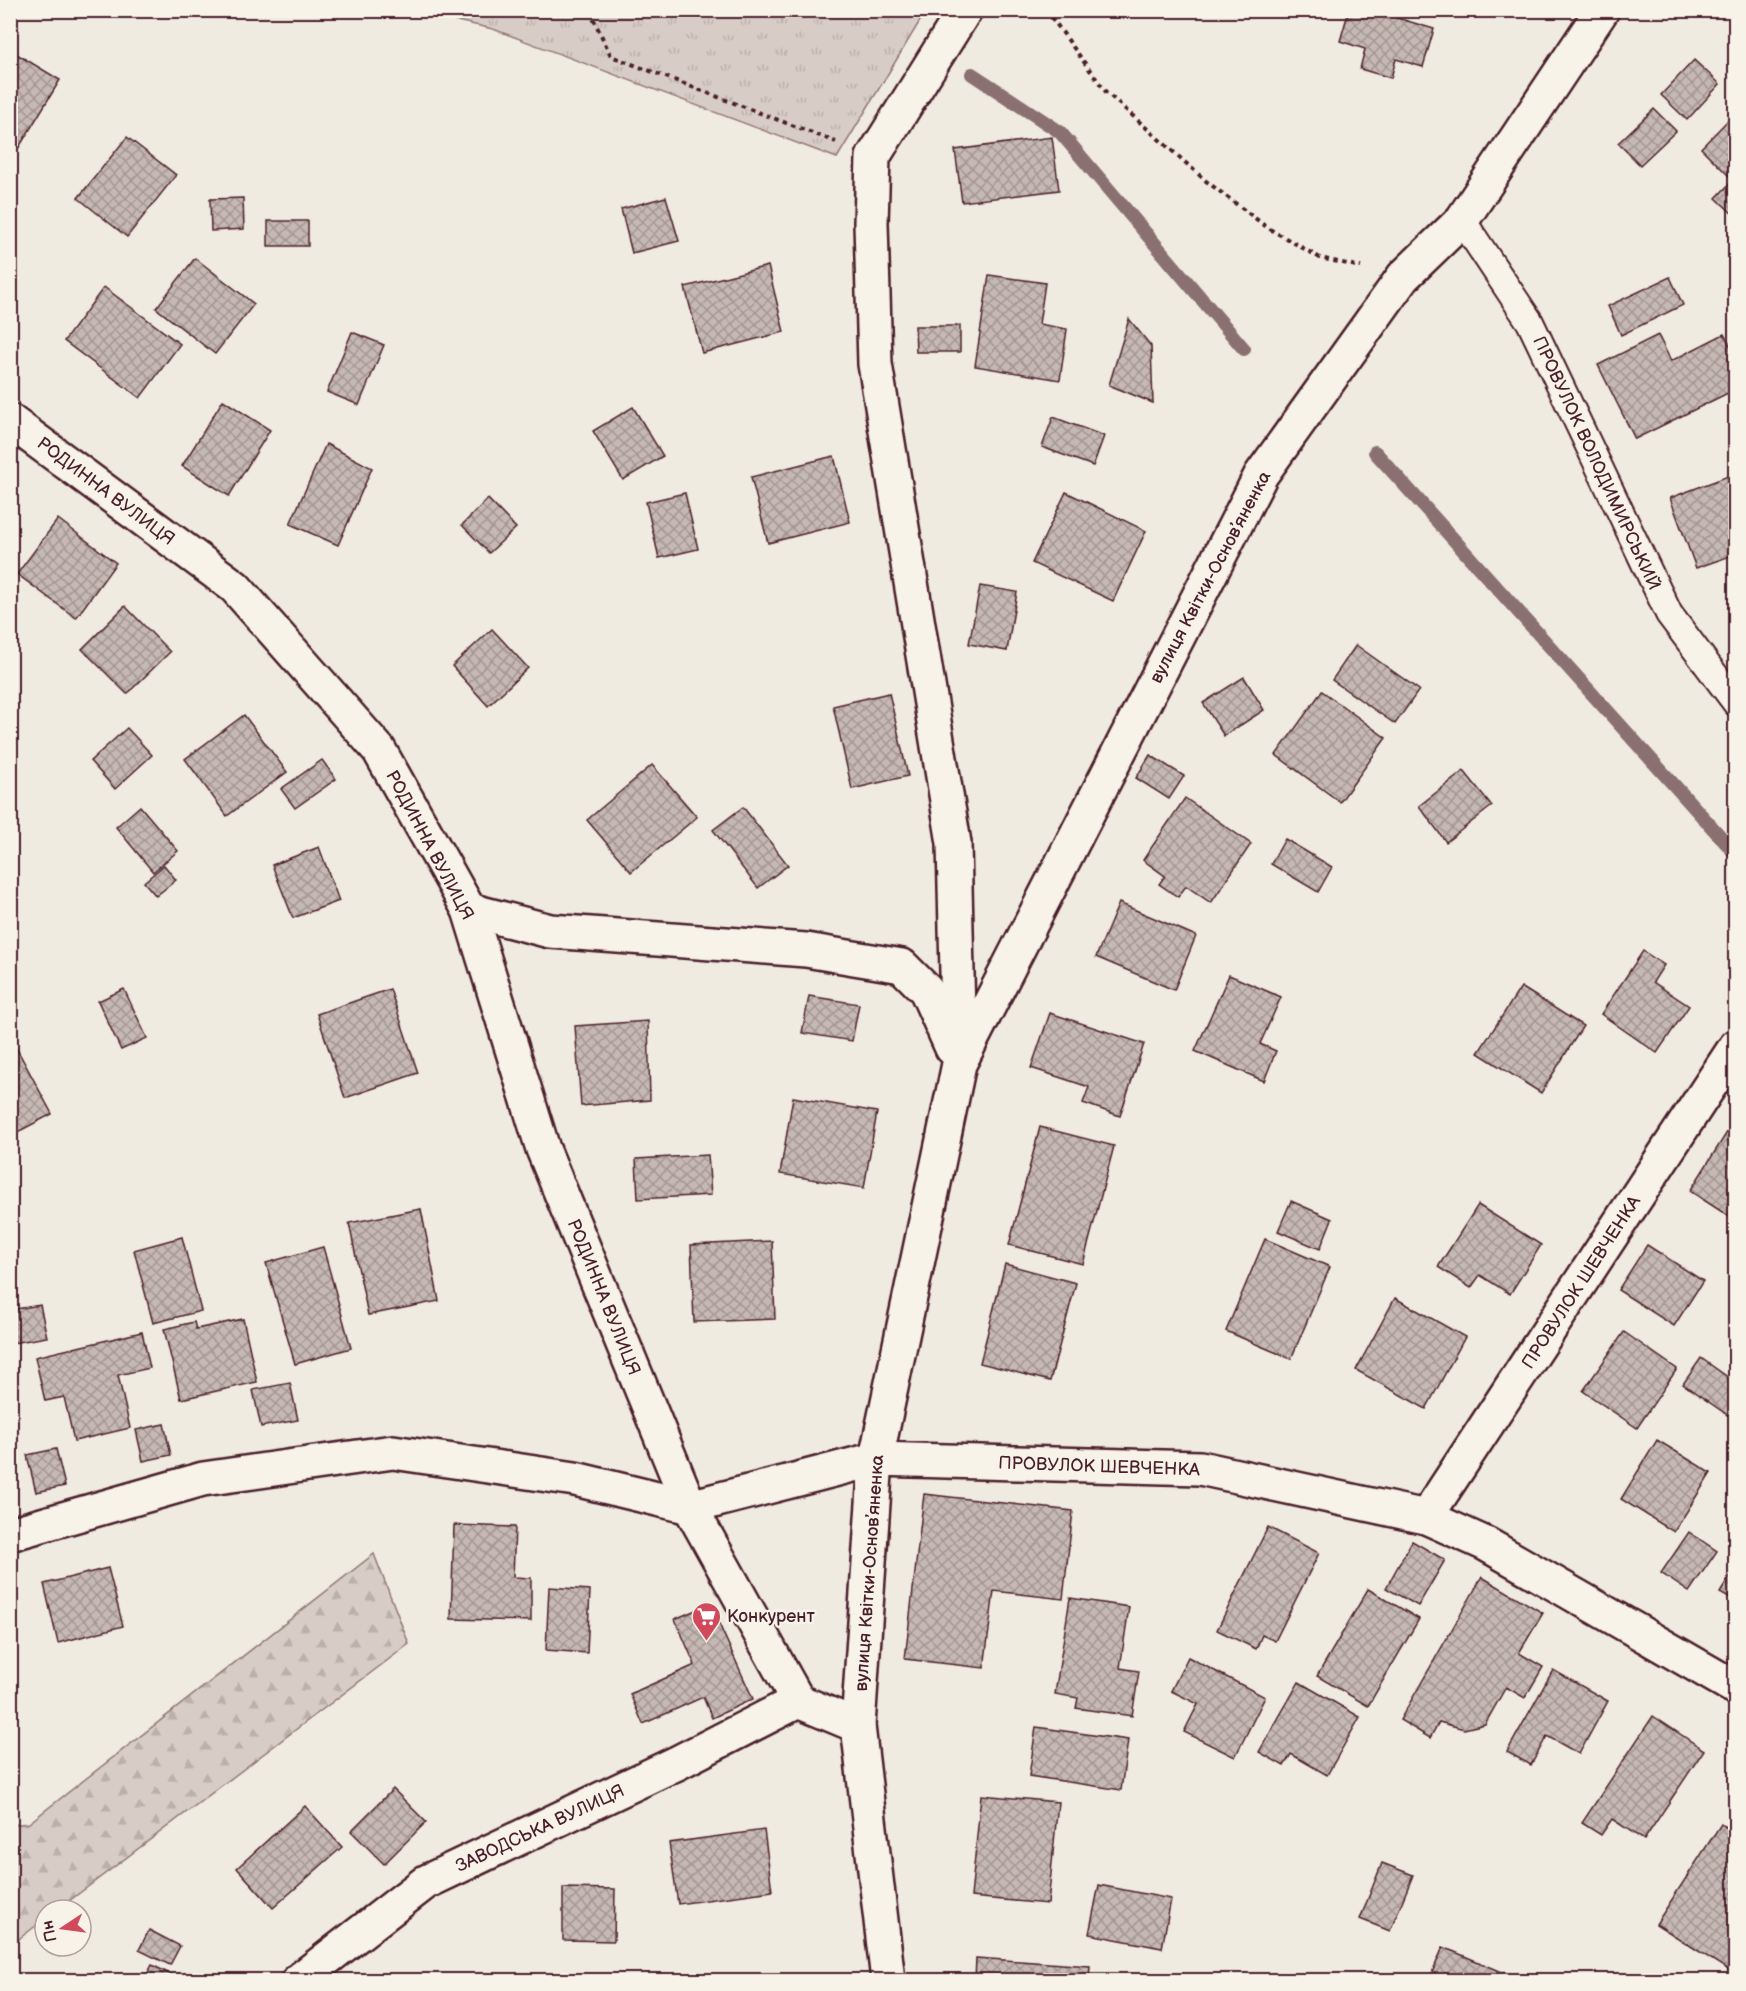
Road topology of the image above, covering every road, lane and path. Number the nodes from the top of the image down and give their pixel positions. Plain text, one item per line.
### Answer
1 (592, 10) edge
2 (965, 10) edge
3 (1046, 10) edge
4 (1602, 10) edge
5 (873, 157) junction
6 (1462, 220) junction
7 (1403, 277) junction
8 (10, 421) edge
9 (1736, 703) edge
10 (469, 910) junction
11 (1736, 1046) edge
12 (959, 1064) junction
13 (876, 1459) junction
14 (690, 1507) junction
15 (1426, 1517) junction
16 (10, 1534) edge
17 (1736, 1688) edge
18 (798, 1701) junction
19 (858, 1726) junction
20 (299, 1980) edge
21 (888, 1980) edge

1 - 5 path
2 - 5 street
3 - 7 path
4 - 6 street, вулиця Квітки-Основʼяненка
5 - 12 street, вулиця Квітки-Основʼяненка
6 - 7 street, вулиця Квітки-Основʼяненка
6 - 9 lane, ПРОВУЛОК ВОЛОДИМИРСЬКИЙ
7 - 12 street, вулиця Квітки-Основʼяненка
8 - 10 street, РОДИННА ВУЛИЦЯ
10 - 12 street
10 - 14 street, РОДИННА ВУЛИЦЯ
11 - 15 street, ПРОВУЛОК ШЕВЧЕНКА
12 - 13 street, вулиця Квітки-Основʼяненка
13 - 14 street, ПРОВУЛОК ШЕВЧЕНКА
13 - 15 street, ПРОВУЛОК ШЕВЧЕНКА
13 - 19 street, вулиця Квітки-Основʼяненка
14 - 16 street
14 - 18 street, РОДИННА ВУЛИЦЯ
15 - 17 street, ПРОВУЛОК ШЕВЧЕНКА
18 - 19 street
18 - 20 street, ЗАВОДСЬКА ВУЛИЦЯ
19 - 21 street, вулиця Квітки-Основʼяненка

